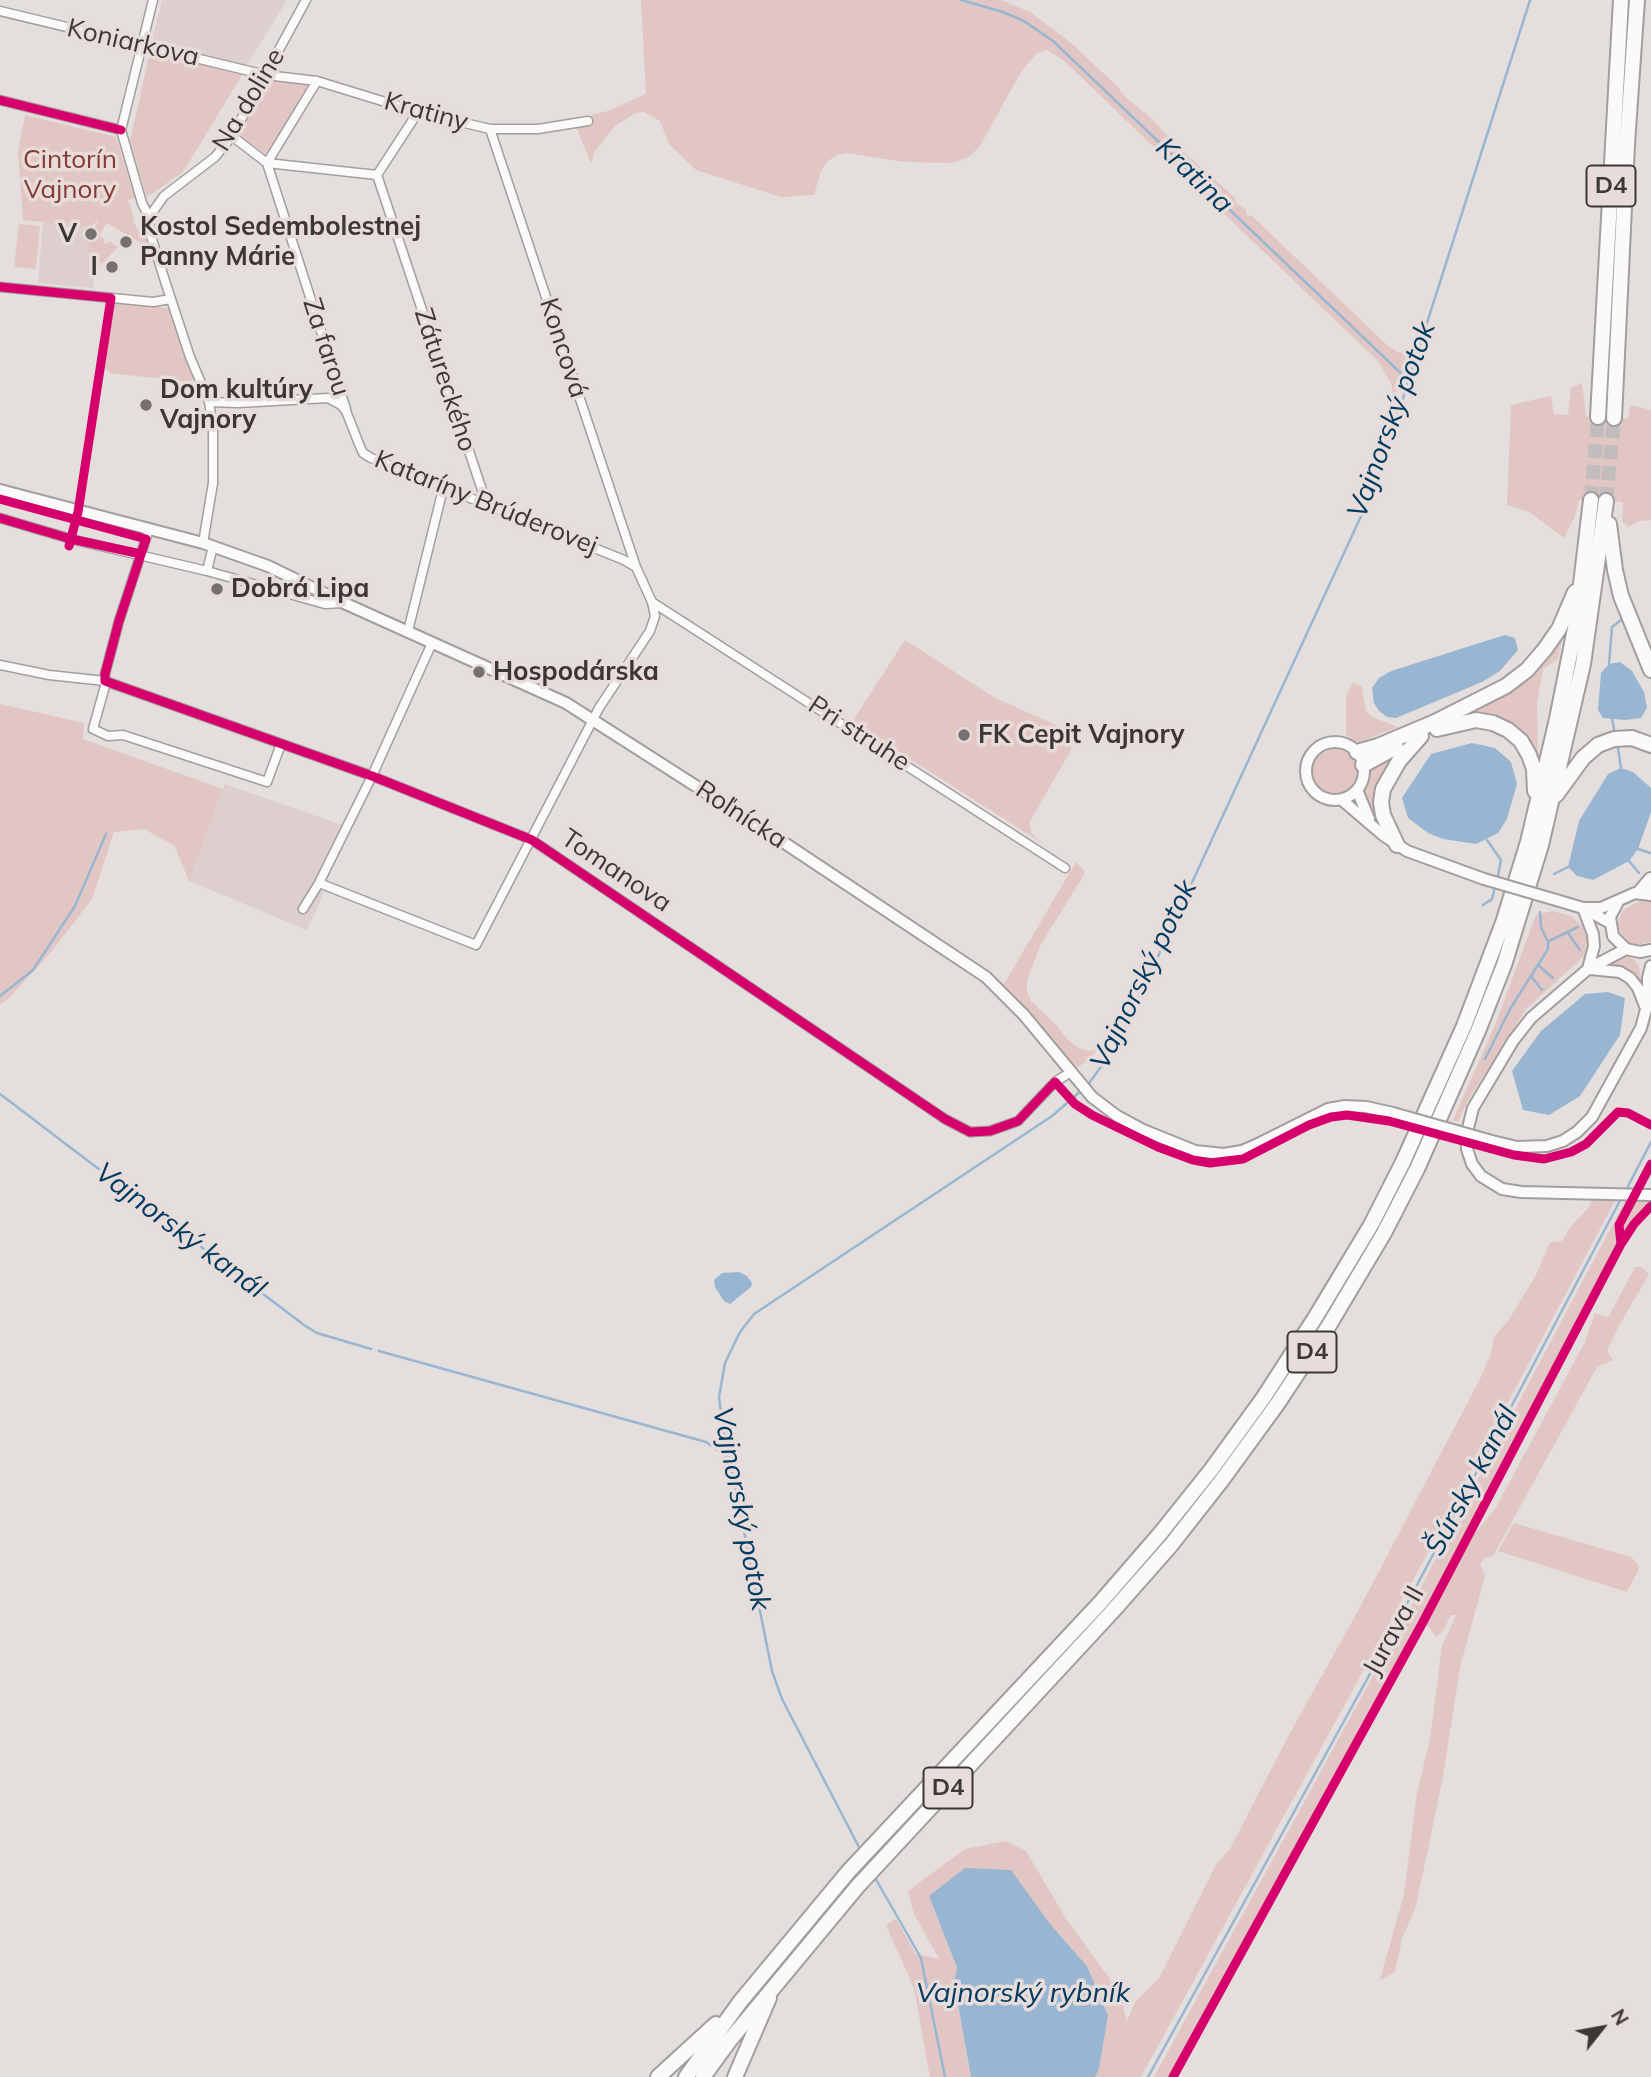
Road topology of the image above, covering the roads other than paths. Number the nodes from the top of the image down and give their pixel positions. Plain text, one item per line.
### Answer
1 (153, 0) edge
2 (306, 0) edge
3 (1621, 0) edge
4 (1637, 0) edge
5 (0, 11) edge
6 (141, 45) junction
7 (266, 75) junction
8 (317, 81) junction
9 (0, 100) edge
10 (418, 113) junction
11 (588, 121) dead end
12 (490, 129) junction
13 (121, 131) junction
14 (232, 136) junction
15 (267, 163) junction
16 (377, 175) junction
17 (149, 217) junction
18 (0, 287) edge
19 (171, 299) junction
20 (341, 388) junction
21 (328, 398) junction
22 (209, 402) junction
23 (346, 411) junction
24 (1598, 417) tunnel mouth
25 (1614, 418) tunnel mouth
26 (443, 489) junction
27 (0, 490) edge
28 (1598, 501) junction
29 (487, 505) junction
30 (0, 518) edge
31 (149, 529) junction
32 (208, 545) junction
33 (141, 554) junction
34 (636, 568) junction
35 (1584, 568) junction
36 (207, 571) junction
37 (299, 580) junction
38 (295, 596) junction
39 (652, 602) junction
40 (344, 603) junction
41 (408, 631) junction
42 (432, 643) junction
43 (0, 665) edge
44 (1651, 670) edge
45 (105, 681) junction
46 (593, 720) junction
47 (1421, 736) junction
48 (281, 744) junction
49 (1651, 745) edge
50 (1360, 759) junction
51 (372, 775) junction
52 (1357, 790) junction
53 (1342, 800) junction
54 (1552, 800) junction
55 (1536, 806) junction
56 (1370, 822) junction
57 (532, 840) junction
58 (1397, 845) junction
59 (1065, 869) dead end
60 (1651, 880) edge
61 (319, 883) junction
62 (1646, 894) edge
63 (1618, 902) junction
64 (1583, 908) junction
65 (303, 909) dead end
66 (1611, 926) junction
67 (1629, 950) junction
68 (1651, 950) edge
69 (1588, 969) junction
70 (1649, 972) edge
71 (1646, 1013) junction
72 (1071, 1072) junction
73 (1648, 1195) edge
74 (772, 1988) junction
75 (740, 2002) junction
76 (658, 2077) edge
77 (686, 2077) edge
78 (703, 2077) edge
79 (735, 2077) edge

1 - 6 street
2 - 7 street, Na doline
3 - 24 highway, D4
4 - 25 highway, D4
5 - 6 street, Koniarkova
6 - 7 street, Koniarkova
6 - 13 street
7 - 8 street, Kratiny
7 - 14 street, Na doline
8 - 10 street, Kratiny
8 - 15 street
9 - 13 street
10 - 12 street, Kratiny
10 - 16 street
11 - 12 street, Kratiny
12 - 34 street, Koncová
13 - 17 street
14 - 15 street
14 - 17 street, Na doline
15 - 16 street
15 - 20 street, Za farou
16 - 29 street, Zátureckého
17 - 19 street
18 - 19 street
19 - 22 street
20 - 21 street
20 - 23 street, Za farou
21 - 22 street
21 - 23 street
22 - 32 street
23 - 26 street, Kataríny Brúderovej
26 - 29 street, Kataríny Brúderovej
26 - 41 street
27 - 31 street, Roľnícka
28 - 35 highway, D4
28 - 44 highway
28 - 54 highway, D4
29 - 34 street, Kataríny Brúderovej
30 - 33 street, Roľnícka
31 - 32 street, Roľnícka
31 - 33 street
32 - 36 street
32 - 37 street, Roľnícka
33 - 36 street, Roľnícka
33 - 45 street
34 - 39 street
35 - 50 highway
35 - 55 highway, D4
36 - 38 street, Roľnícka
37 - 38 street
37 - 40 street, Roľnícka
38 - 40 street, Roľnícka
39 - 46 street
39 - 59 street, Pri struhe
40 - 41 street, Roľnícka
41 - 42 street, Roľnícka
42 - 46 street, Roľnícka
42 - 51 street
43 - 45 street, Tomanova
45 - 48 street, Tomanova
45 - 48 street
46 - 57 street
46 - 72 street, Roľnícka
47 - 50 highway
47 - 55 highway
47 - 58 highway
48 - 51 street, Tomanova
49 - 54 highway
50 - 52 street
50 - 53 street
51 - 57 street, Tomanova
51 - 61 street
52 - 53 street
52 - 56 street
53 - 56 street
54 - 74 highway, D4
55 - 75 highway, D4
56 - 58 street
57 - 61 street
57 - 72 street, Tomanova
58 - 64 street, bridge
60 - 62 highway
61 - 65 street
62 - 63 street
63 - 64 street
63 - 66 street
64 - 66 street
64 - 69 street
66 - 67 street
66 - 69 street
67 - 68 street
67 - 69 street
67 - 70 street
69 - 71 street
69 - 73 street
70 - 71 street, Roľnícka
71 - 72 street, Roľnícka, bridge
74 - 78 highway, D4
74 - 79 highway
75 - 76 highway
75 - 77 highway, D4

